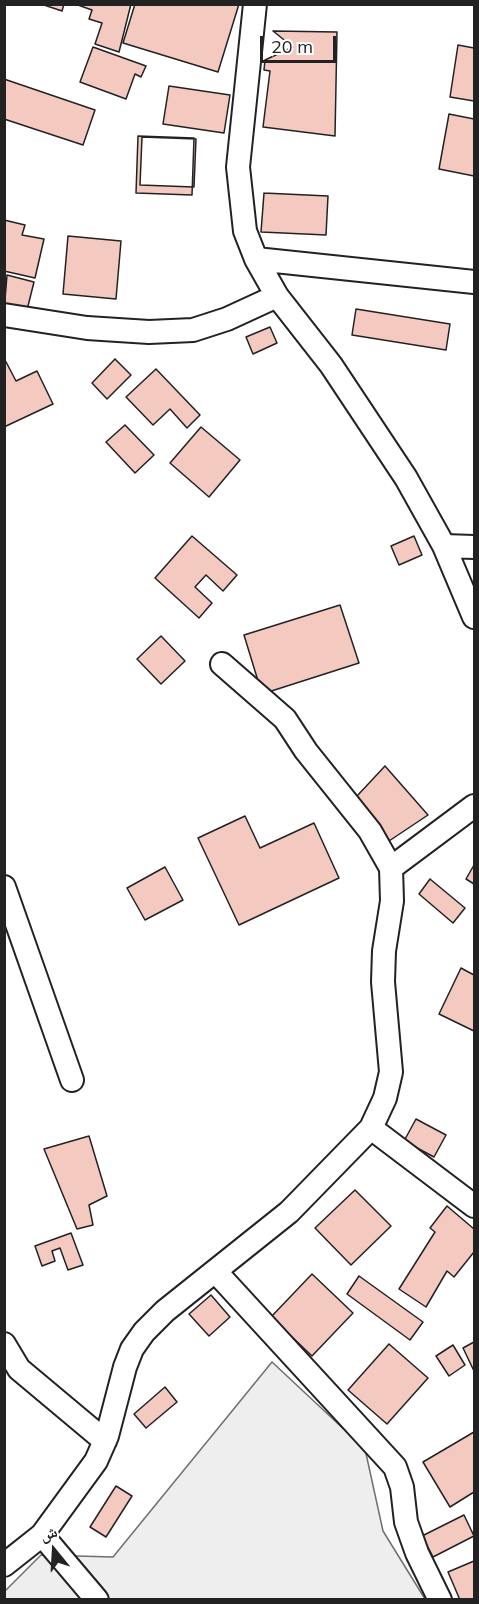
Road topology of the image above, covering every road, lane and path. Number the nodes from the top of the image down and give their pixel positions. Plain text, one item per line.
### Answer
1 (255, 4) edge
2 (256, 259) junction
3 (474, 282) edge
4 (277, 296) junction
5 (4, 315) edge
6 (444, 546) junction
7 (474, 547) edge
8 (474, 617) edge
9 (222, 664) dead end
10 (474, 806) edge
11 (391, 868) junction
12 (4, 887) edge
13 (72, 1080) dead end
14 (371, 1128) junction
15 (474, 1206) edge
16 (216, 1272) junction
17 (4, 1344) edge
18 (105, 1441) junction
19 (42, 1535) junction
20 (4, 1565) edge
21 (98, 1599) edge
22 (440, 1599) edge

1 - 2 street
2 - 3 street
2 - 4 street
4 - 5 street
4 - 6 street
6 - 7 street
6 - 8 street
9 - 11 street
10 - 11 street
11 - 14 street
12 - 13 street
14 - 15 street
14 - 16 street
16 - 18 street
16 - 22 street
17 - 18 street
18 - 19 street
19 - 20 street
19 - 21 street

